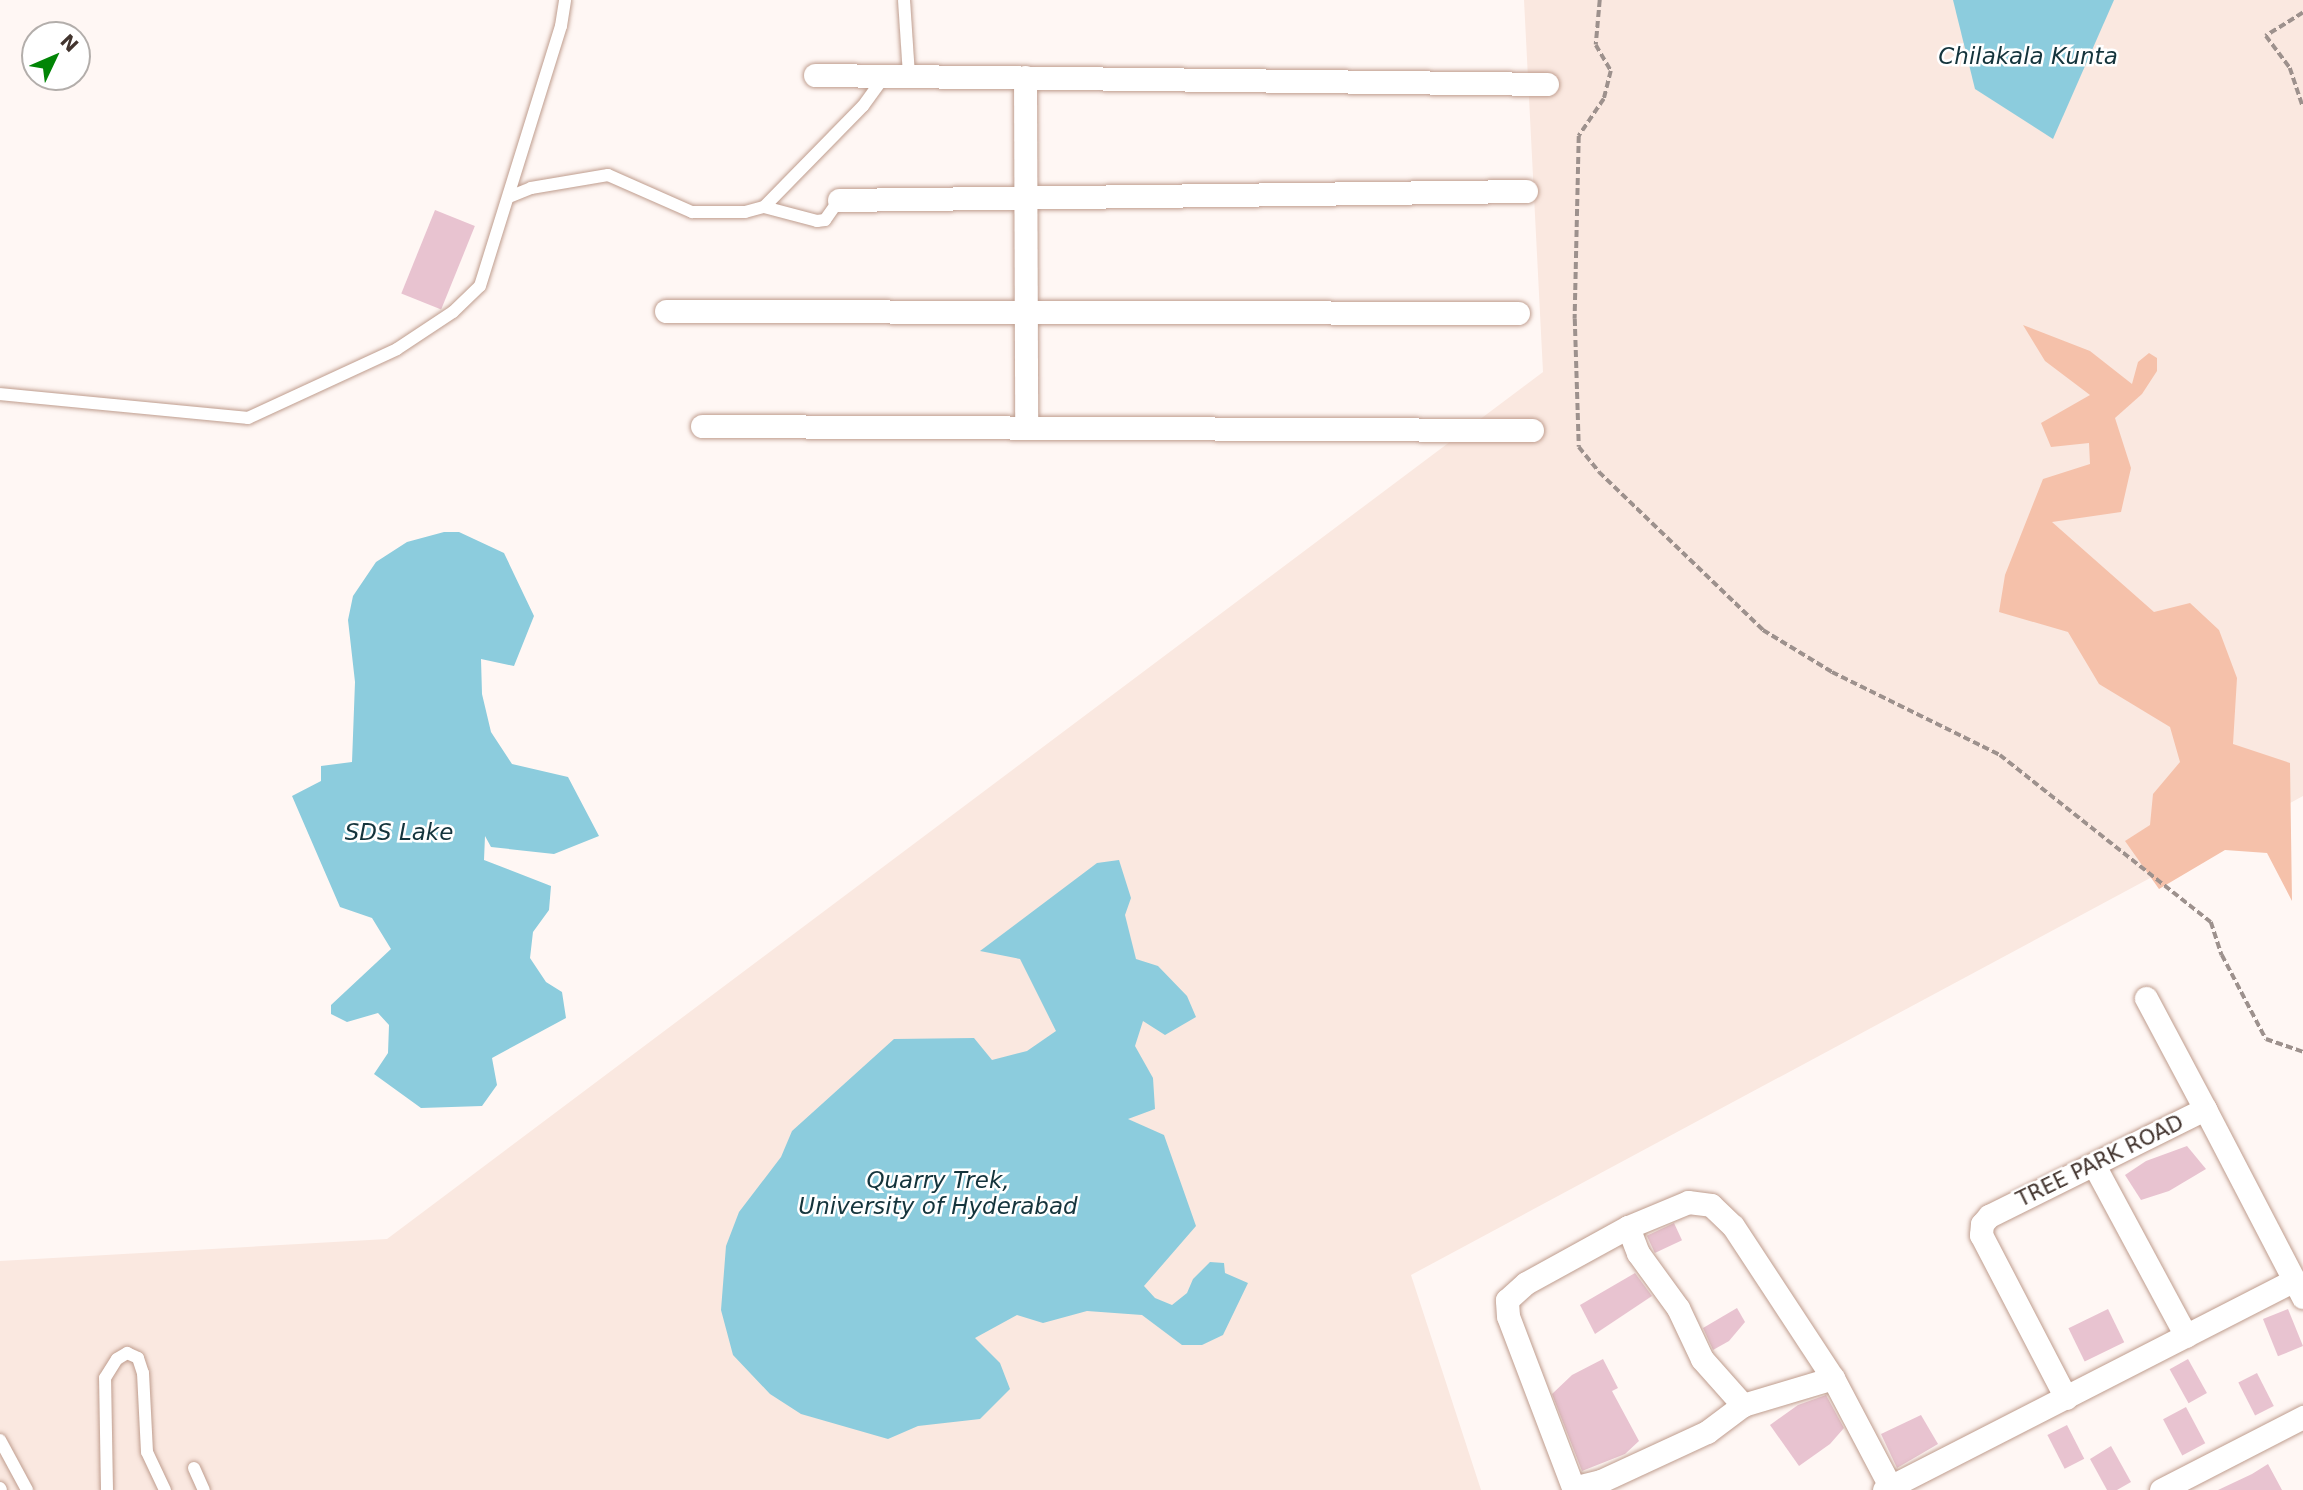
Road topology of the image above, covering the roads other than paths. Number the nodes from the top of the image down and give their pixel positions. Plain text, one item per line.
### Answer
1 (565, 0) edge
2 (904, 0) edge
3 (815, 75) dead end
4 (885, 75) junction
5 (909, 76) junction
6 (1025, 77) junction
7 (1547, 84) dead end
8 (1526, 191) dead end
9 (509, 197) junction
10 (1026, 198) junction
11 (839, 200) joint
12 (764, 207) junction
13 (666, 311) dead end
14 (1027, 312) junction
15 (1518, 313) dead end
16 (0, 394) edge
17 (702, 426) dead end
18 (1026, 427) junction
19 (1532, 430) dead end
20 (2146, 998) dead end
21 (2205, 1108) junction
22 (2094, 1165) junction
23 (1628, 1227) junction
24 (2299, 1288) edge
25 (2186, 1336) junction
26 (1833, 1378) junction
27 (2066, 1398) junction
28 (1743, 1405) junction
29 (2303, 1417) edge
30 (0, 1440) edge
31 (194, 1468) dead end
32 (1574, 1489) edge
33 (1889, 1489) edge
34 (27, 1490) edge
35 (107, 1490) edge
36 (165, 1490) edge
37 (204, 1490) edge
38 (2161, 1490) edge

1 - 9 lane
2 - 5 lane
3 - 4 street
4 - 5 street
4 - 12 lane
5 - 6 street
6 - 7 street
6 - 10 street
8 - 10 street
9 - 12 lane
9 - 16 lane
10 - 11 street
10 - 14 street
11 - 12 lane
13 - 14 street
14 - 15 street
14 - 18 street
17 - 18 street
18 - 19 street
20 - 21 street
21 - 22 street, TREE PARK ROAD
21 - 24 street, TREE PARK ROAD
22 - 25 street
22 - 27 street, TREE PARK ROAD
23 - 26 street
23 - 28 street
23 - 32 street
24 - 25 street
25 - 27 street
26 - 28 street
26 - 33 street
27 - 33 street
28 - 32 street
29 - 38 street
30 - 34 lane
31 - 37 lane
35 - 36 lane

